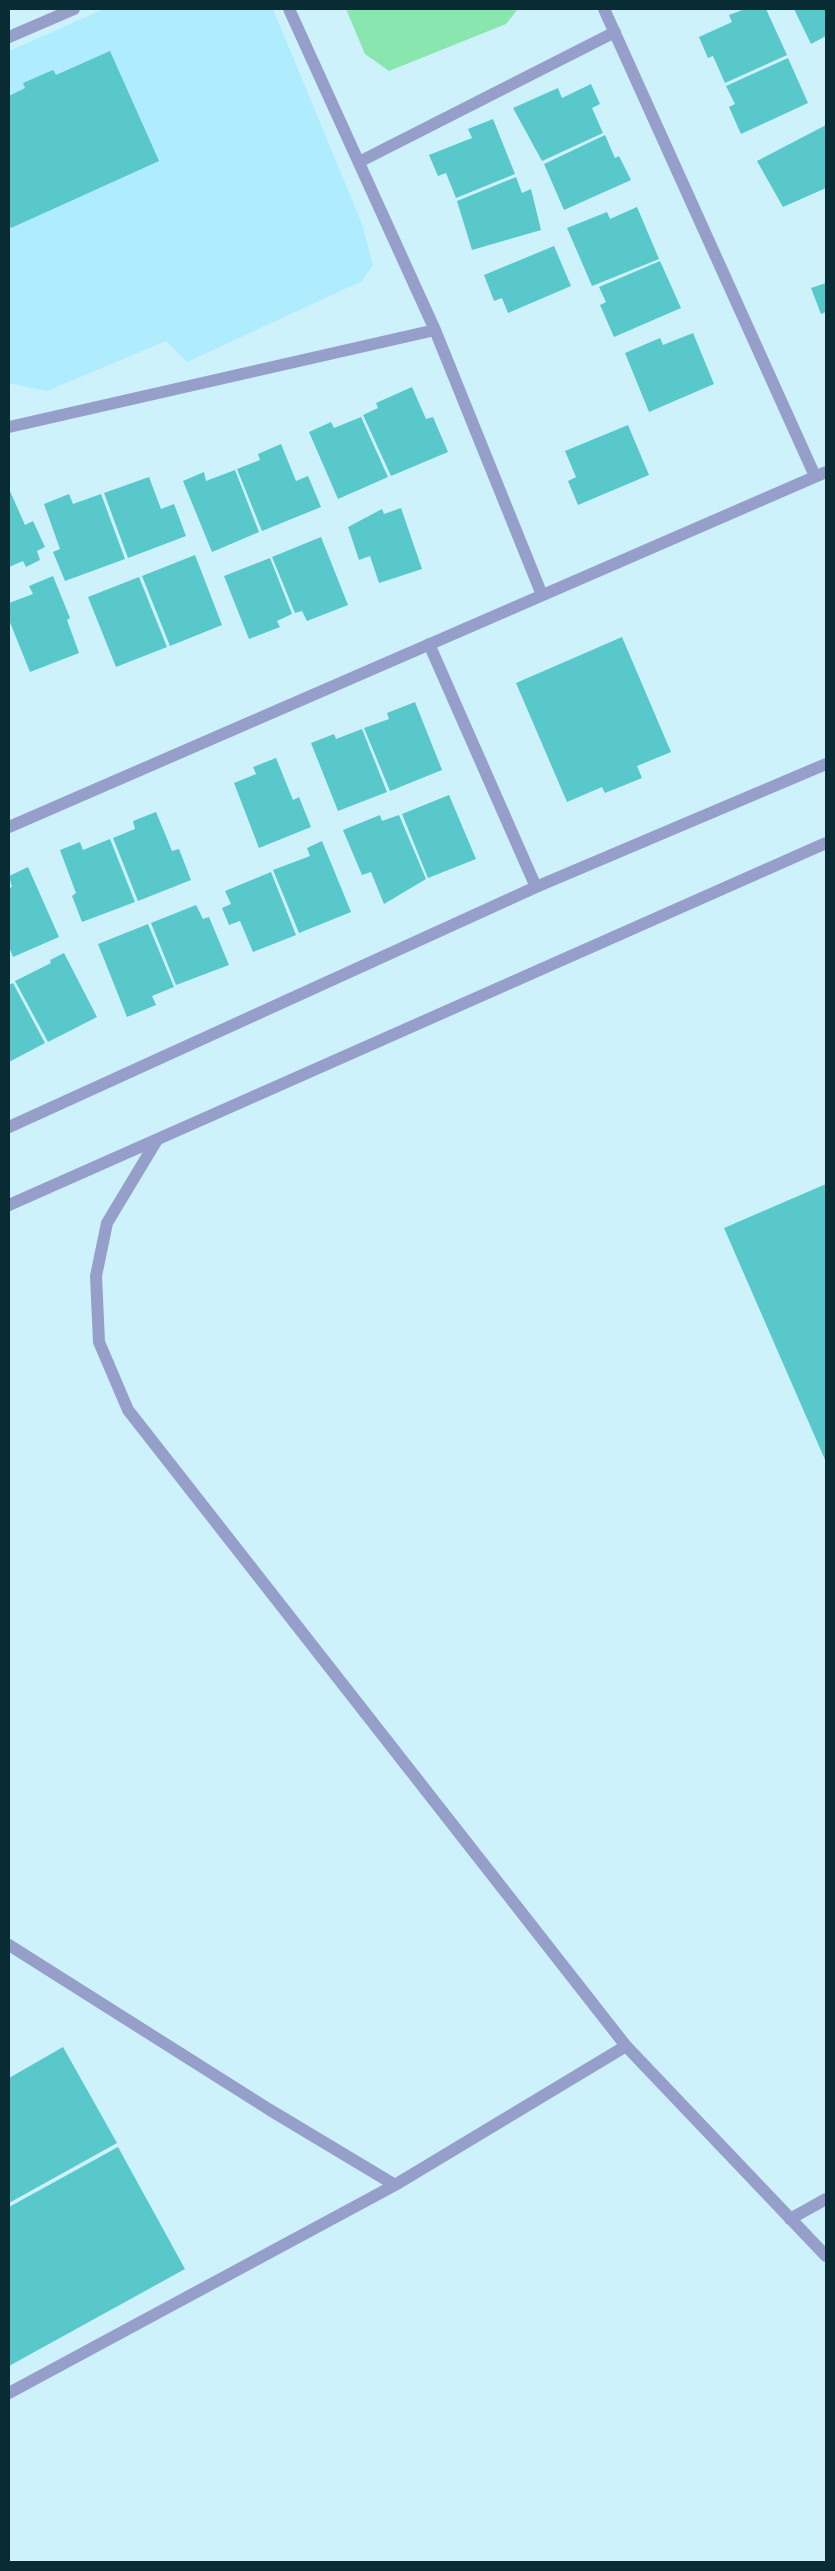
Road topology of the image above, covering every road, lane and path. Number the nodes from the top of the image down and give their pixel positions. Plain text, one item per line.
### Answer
1 (74, 9) edge
2 (290, 9) edge
3 (604, 9) edge
4 (615, 32) junction
5 (9, 37) edge
6 (359, 162) junction
7 (435, 330) junction
8 (9, 427) edge
9 (821, 474) edge
10 (542, 595) junction
11 (429, 644) junction
12 (826, 764) edge
13 (9, 827) edge
14 (826, 843) edge
15 (536, 887) junction
16 (9, 1126) edge
17 (157, 1140) junction
18 (9, 1205) edge
19 (9, 1945) edge
20 (626, 2046) junction
21 (395, 2185) junction
22 (826, 2200) edge
23 (790, 2219) junction
24 (826, 2256) edge
25 (9, 2393) edge

1 - 5 street
2 - 6 street
3 - 4 street
4 - 6 street
4 - 9 street
6 - 7 street
7 - 8 street
7 - 10 street
9 - 10 street
10 - 11 street
11 - 13 street
11 - 15 street
12 - 15 street
14 - 17 street
15 - 16 street
17 - 18 street
17 - 20 street
19 - 21 street
20 - 21 street
20 - 23 street
21 - 25 street
22 - 23 street
23 - 24 street

